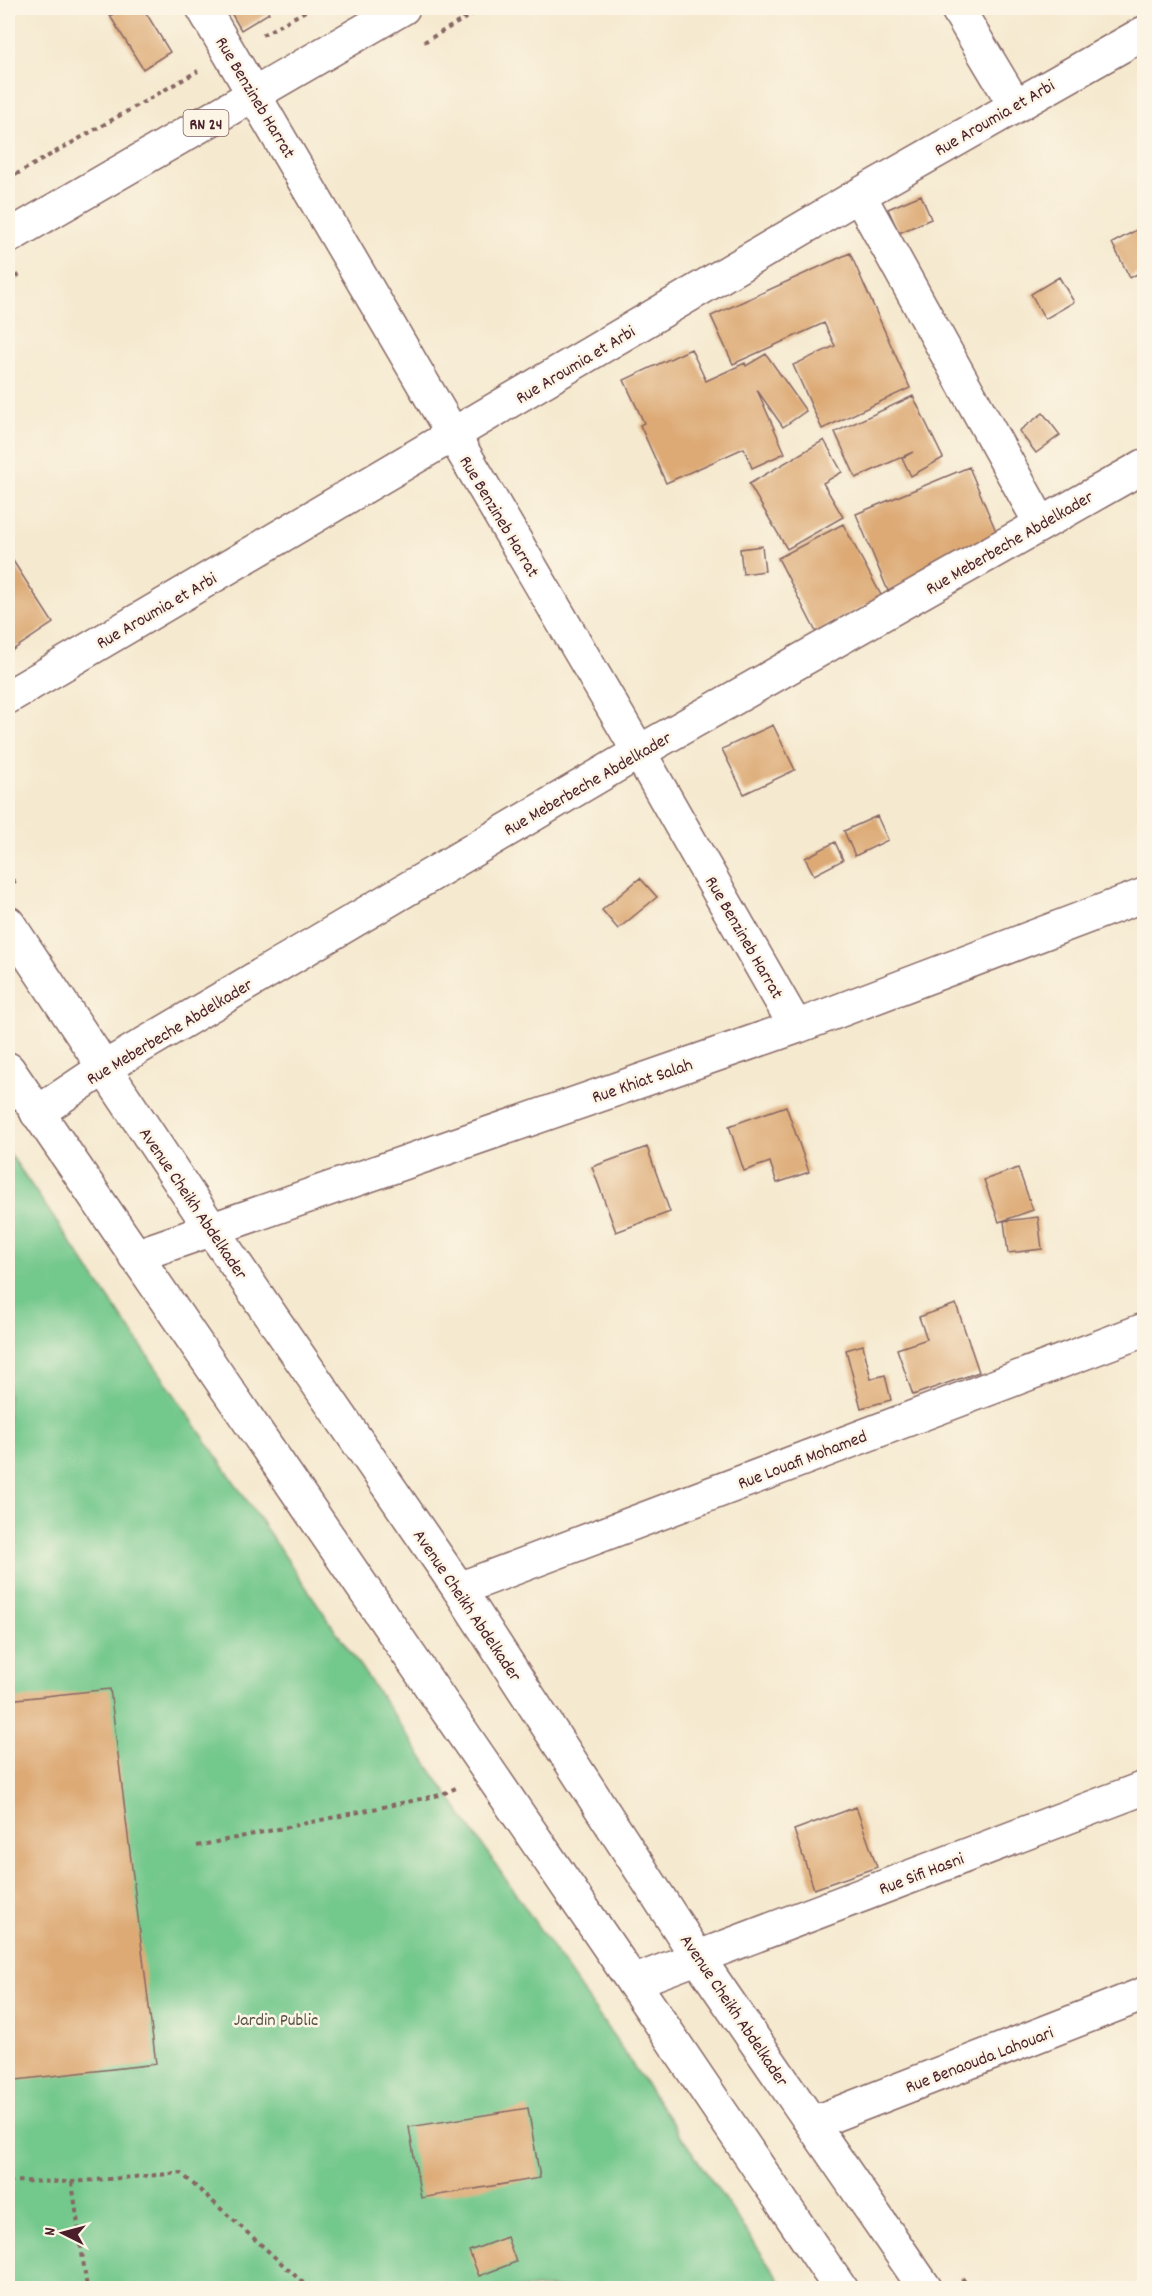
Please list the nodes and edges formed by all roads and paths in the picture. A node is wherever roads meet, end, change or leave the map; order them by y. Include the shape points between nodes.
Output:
1 (203, 8) edge
2 (311, 8) edge
3 (403, 8) edge
4 (957, 8) edge
5 (1144, 33) edge
6 (230, 53) junction
7 (255, 95) junction
8 (1015, 105) junction
9 (8, 179) edge
10 (859, 195) junction
11 (8, 237) edge
12 (453, 436) junction
13 (1144, 466) edge
14 (1041, 524) junction
15 (8, 697) edge
16 (639, 752) junction
17 (1144, 895) edge
18 (8, 923) edge
19 (796, 1026) junction
20 (104, 1068) junction
21 (8, 1069) edge
22 (37, 1113) junction
23 (212, 1230) junction
24 (135, 1256) junction
25 (1144, 1330) edge
26 (459, 1589) junction
27 (460, 1786) dead end
28 (1144, 1788) edge
29 (197, 1846) dead end
30 (698, 1958) junction
31 (633, 1982) junction
32 (1144, 1994) edge
33 (813, 2123) junction
34 (8, 2181) edge
35 (72, 2182) junction
36 (87, 2289) edge
37 (309, 2289) edge
38 (840, 2289) edge
39 (925, 2289) edge

1 - 6 street, Rue Benzineb Harrat
2 - 6 path
3 - 7 street, RN 24
4 - 8 street
5 - 8 street, Rue Aroumia et Arbi
6 - 7 street, Rue Benzineb Harrat
6 - 9 path
7 - 11 street, RN 24
7 - 12 street, Rue Benzineb Harrat
8 - 10 street, Rue Aroumia et Arbi
10 - 12 street, Rue Aroumia et Arbi
10 - 14 street
12 - 15 street, Rue Aroumia et Arbi
12 - 16 street, Rue Benzineb Harrat
13 - 14 street, Rue Meberbeche Abdelkader
14 - 16 street, Rue Meberbeche Abdelkader
16 - 19 street, Rue Benzineb Harrat
16 - 20 street, Rue Meberbeche Abdelkader
17 - 19 street, Rue Khiat Salah
18 - 20 street, Avenue Cheikh Abdelkader
19 - 23 street, Rue Khiat Salah
20 - 22 street, Rue Meberbeche Abdelkader
20 - 23 street, Avenue Cheikh Abdelkader
21 - 22 street
22 - 24 street
23 - 24 street, Rue Khiat Salah
23 - 26 street, Avenue Cheikh Abdelkader
24 - 31 street
25 - 26 street, Rue Louafi Mohamed
26 - 30 street, Avenue Cheikh Abdelkader
27 - 29 path via 440,1795
28 - 30 street, Rue Sifi Hasni
30 - 31 street, Rue Sifi Hasni
30 - 33 street, Avenue Cheikh Abdelkader
31 - 38 street
32 - 33 street, Rue Benaouda Lahouari
33 - 39 street, Avenue Cheikh Abdelkader
34 - 35 path
35 - 36 path
35 - 37 path via 181,2173

